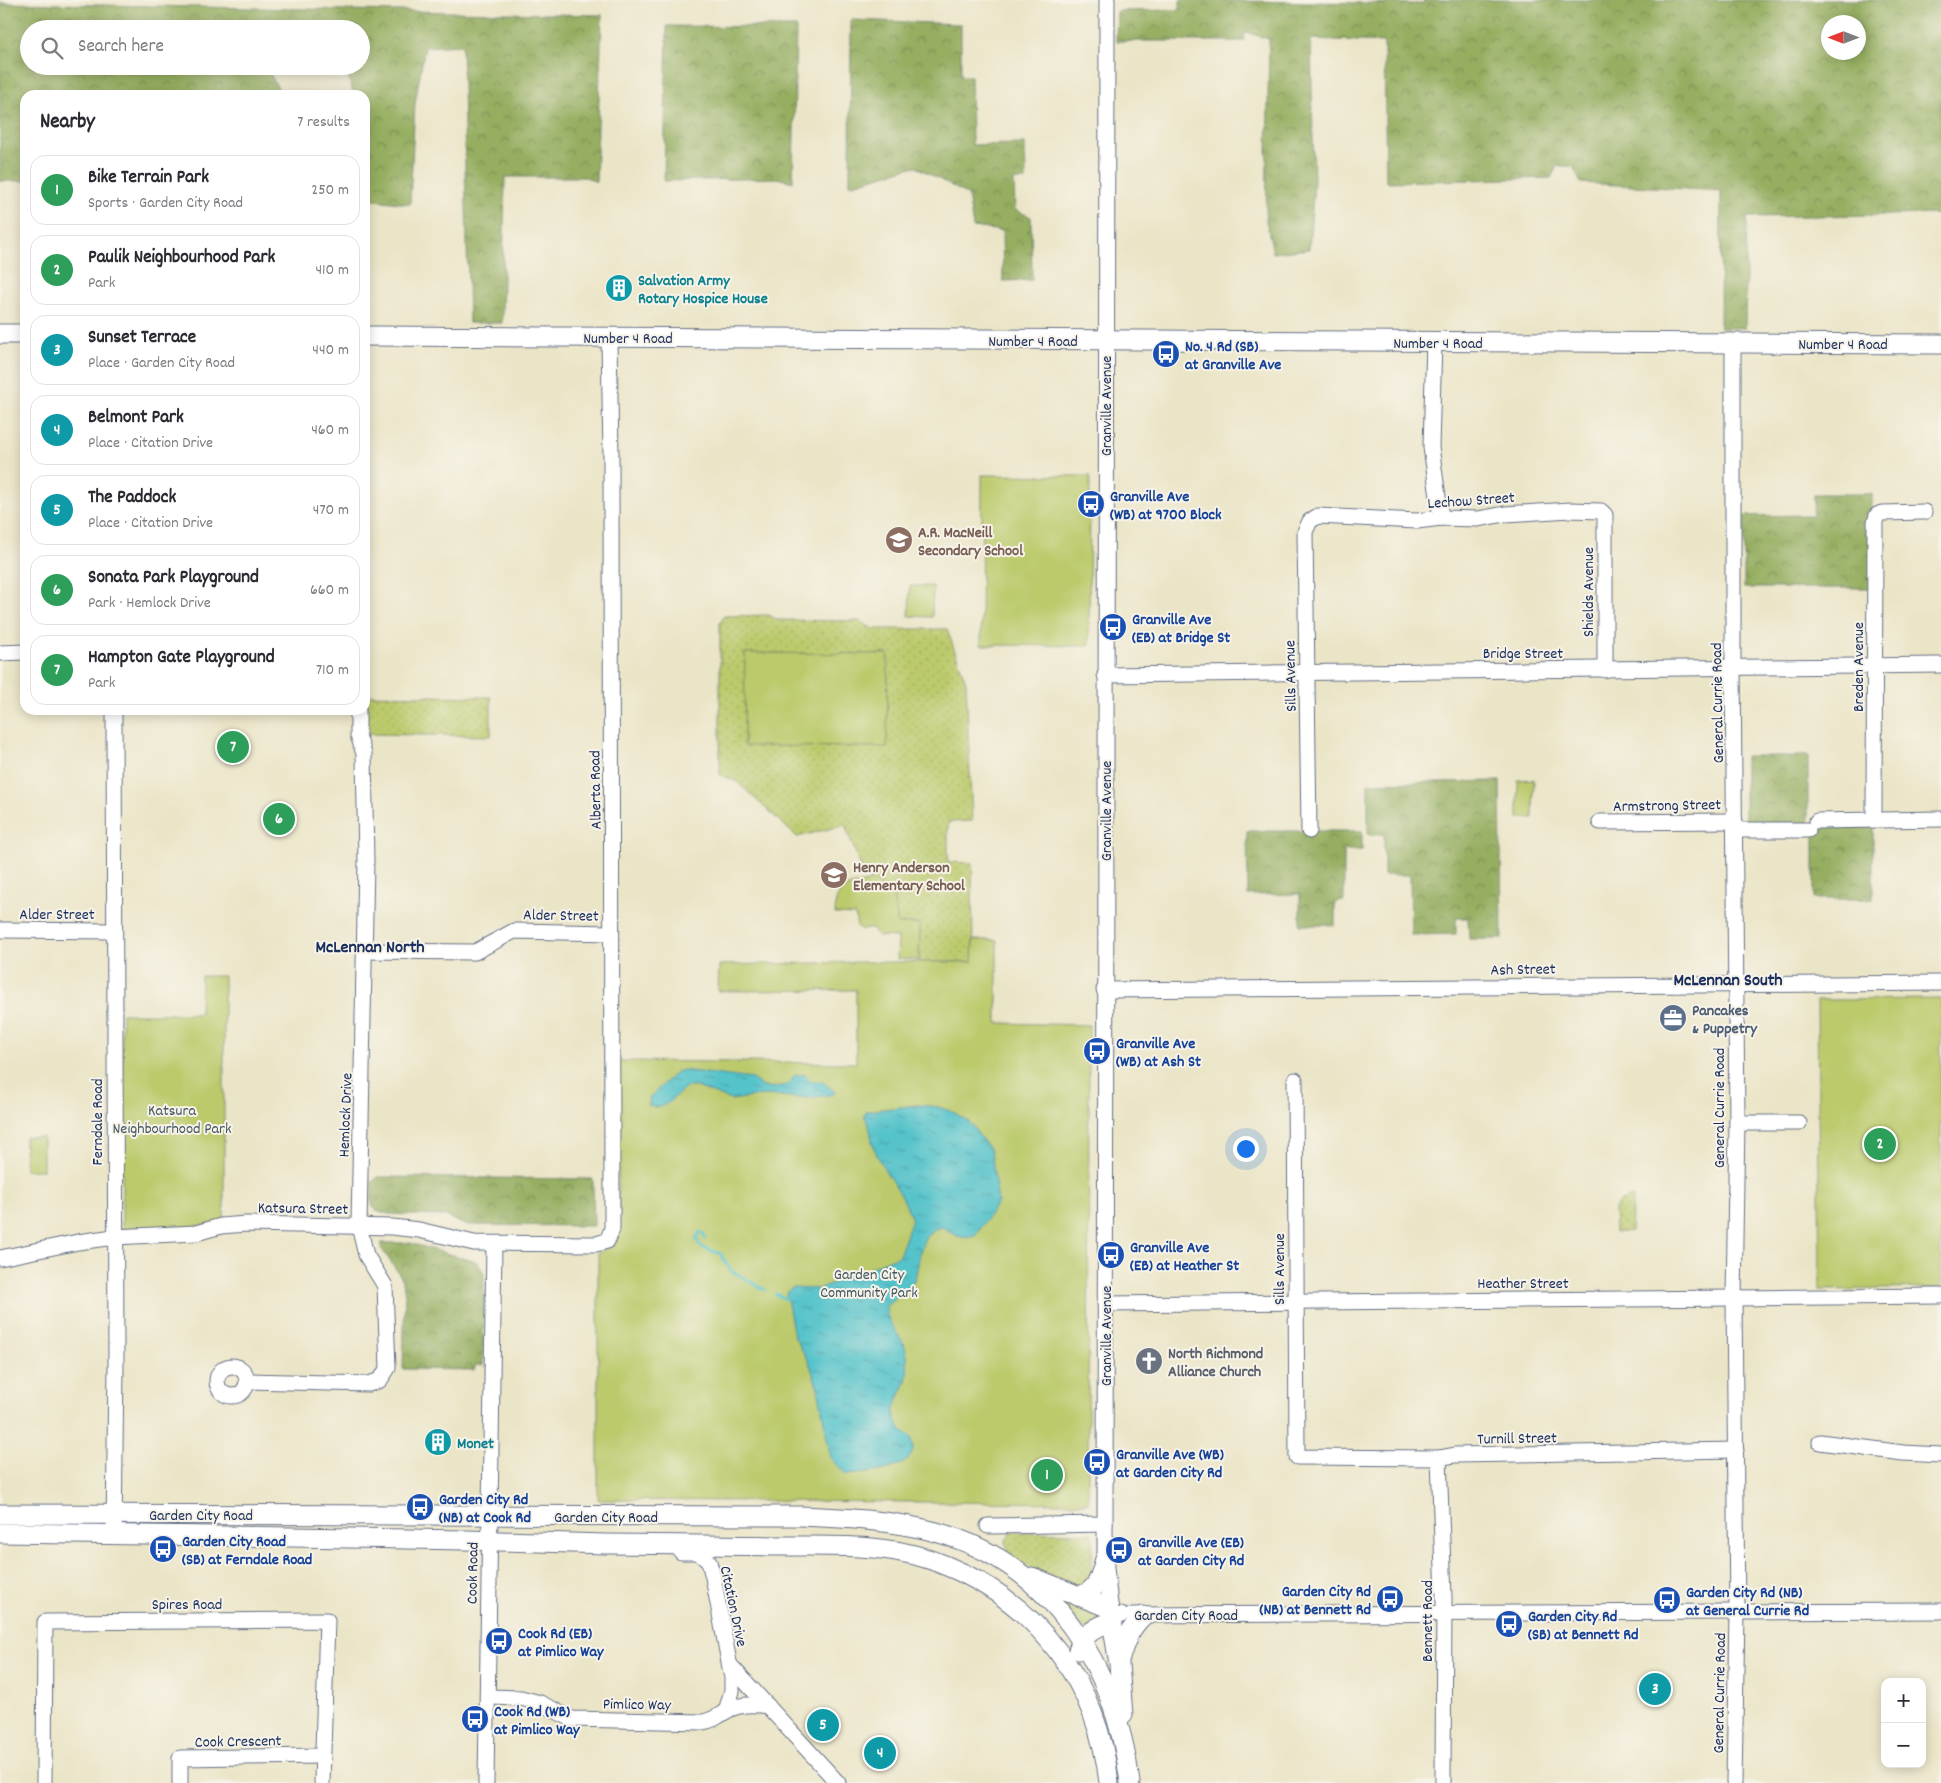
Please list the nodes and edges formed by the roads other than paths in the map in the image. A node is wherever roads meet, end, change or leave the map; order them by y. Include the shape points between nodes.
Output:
1 (1107, 0) edge
2 (0, 334) edge
3 (20, 334) edge
4 (370, 336) edge
5 (609, 338) junction
6 (1106, 340) junction
7 (1434, 342) junction
8 (1733, 343) junction
9 (1941, 344) edge
10 (1924, 512) dead end
11 (1605, 515) joint
12 (1441, 518) junction
13 (1310, 521) joint
14 (20, 652) edge
15 (0, 653) edge
16 (1875, 665) junction
17 (1941, 665) edge
18 (1733, 666) junction
19 (1605, 670) junction
20 (1307, 671) junction
21 (1105, 675) junction
22 (114, 715) edge
23 (358, 715) edge
24 (1874, 819) junction
25 (1941, 819) edge
26 (1600, 822) dead end
27 (1735, 825) junction
28 (1309, 831) dead end
29 (0, 930) edge
30 (113, 931) junction
31 (611, 933) junction
32 (364, 951) junction
33 (1941, 983) edge
34 (1735, 984) junction
35 (1104, 990) junction
36 (1295, 1080) dead end
37 (1737, 1123) junction
38 (1799, 1123) dead end
39 (359, 1226) junction
40 (114, 1237) junction
41 (607, 1241) joint
42 (494, 1244) junction
43 (0, 1258) edge
44 (1941, 1296) edge
45 (1734, 1297) junction
46 (1296, 1302) junction
47 (1105, 1304) junction
48 (247, 1380) dead end
49 (1820, 1442) dead end
50 (1736, 1450) junction
51 (1941, 1455) edge
52 (1298, 1457) joint
53 (1439, 1458) junction
54 (0, 1514) edge
55 (115, 1514) junction
56 (489, 1516) junction
57 (1105, 1524) junction
58 (988, 1526) dead end
59 (0, 1533) edge
60 (114, 1534) junction
61 (489, 1540) junction
62 (606, 1544) junction
63 (1105, 1559) junction
64 (1012, 1569) junction
65 (1078, 1596) junction
66 (1941, 1611) edge
67 (1737, 1613) junction
68 (1444, 1614) junction
69 (1114, 1615) junction
70 (1143, 1616) junction
71 (1054, 1644) junction
72 (1082, 1645) junction
73 (1119, 1664) junction
74 (730, 1665) junction
75 (488, 1697) junction
76 (768, 1706) junction
77 (726, 1711) junction
78 (1122, 1731) junction
79 (1104, 1744) junction
80 (322, 1756) junction
81 (44, 1783) edge
82 (180, 1783) edge
83 (322, 1783) edge
84 (486, 1783) edge
85 (838, 1783) edge
86 (1110, 1783) edge
87 (1130, 1783) edge
88 (1442, 1783) edge
89 (1734, 1783) edge

1 - 6 street, Granville Avenue
2 - 3 main road
4 - 5 main road, Number 4 Road
5 - 6 main road, Number 4 Road
5 - 31 street, Alberta Road
6 - 7 main road, Number 4 Road
6 - 21 street, Granville Avenue
7 - 8 main road, Number 4 Road
7 - 12 street via 1431,447
8 - 9 main road, Number 4 Road
8 - 18 street, General Currie Road
10 - 16 street, Breden Avenue via 1877,515
11 - 12 street, Lechow Street via 1601,511 1570,510 1478,519
11 - 19 street, Shields Avenue
12 - 13 street, Lechow Street via 1417,521 1318,516
13 - 20 street, Sills Avenue via 1305,532
14 - 15 street
16 - 17 street, Bridge Street
16 - 18 street, Bridge Street
16 - 24 street, Breden Avenue
18 - 19 street, Bridge Street
18 - 27 street, General Currie Road
19 - 20 street, Bridge Street
20 - 21 street, Bridge Street
20 - 28 street, Sills Avenue
21 - 35 street, Granville Avenue
22 - 30 street, Ferndale Road
23 - 32 street, Hemlock Drive via 358,735 364,754
24 - 25 street, Armstrong Street
24 - 27 street, Armstrong Street via 1812,825
26 - 27 street, Armstrong Street
27 - 34 street, General Currie Road
29 - 30 street, Alder Street
30 - 40 street, Ferndale Road
31 - 32 street, Alder Street via 514,931 475,952
31 - 41 street, Alberta Road via 612,1229
32 - 39 street, Hemlock Drive
33 - 34 street, Ash Street
34 - 35 street, Ash Street
34 - 37 street, General Currie Road
35 - 47 street, Granville Avenue
36 - 46 street, Sills Avenue
37 - 38 street
37 - 45 street, General Currie Road
39 - 40 street, Katsura Street via 246,1224 196,1233
39 - 42 street, Katsura Street via 419,1230 459,1241
39 - 48 street, Hemlock Drive via 366,1255 385,1286 388,1368 380,1380 369,1384
40 - 43 street, Katsura Street
40 - 55 street, Ferndale Road
41 - 42 street, Katsura Street via 596,1244
42 - 56 street, Cook Road
44 - 45 street, Heather Street
45 - 46 street, Heather Street
45 - 50 street, General Currie Road
46 - 47 street, Heather Street
46 - 52 street, Sills Avenue
47 - 57 street, Granville Avenue
49 - 51 street
50 - 53 street, Turnill Street via 1455,1455
50 - 67 street, General Currie Road
52 - 53 street, Turnill Street
53 - 68 street, Bennett Road
54 - 55 main road, Garden City Road
55 - 56 main road, Garden City Road
55 - 60 street, Ferndale Road
56 - 61 street, Cook Road
56 - 64 main road, Garden City Road via 744,1516 876,1521 903,1524 948,1536
57 - 58 street
57 - 63 street, Granville Avenue
59 - 60 main road, Garden City Road
60 - 61 main road, Garden City Road
61 - 62 main road, Garden City Road
61 - 75 street, Cook Road
62 - 71 main road, Garden City Road via 847,1546 903,1551 950,1567 1004,1596
62 - 74 street, Citation Drive via 619,1551 698,1552 705,1558 713,1577
63 - 65 main road via 1097,1585 1087,1594
63 - 69 street, Granville Avenue
64 - 65 main road
64 - 72 main road, Garden City Road via 1055,1605
65 - 69 main road
66 - 67 street, Garden City Road
67 - 68 street, Garden City Road
67 - 89 street, General Currie Road
68 - 70 street, Garden City Road
68 - 88 street, Bennett Road
69 - 70 street, Garden City Road
69 - 72 main road via 1105,1634
69 - 73 main road
70 - 73 main road via 1126,1637
71 - 72 main road
71 - 79 main road via 1084,1691
72 - 78 main road via 1104,1681
72 - 79 main road via 1078,1664 1102,1712 1106,1727
73 - 78 main road
74 - 76 street, Citation Drive
74 - 77 street via 732,1691
75 - 77 street, Pimlico Way via 520,1698 540,1703 572,1719 703,1722
75 - 84 street, Cook Road
76 - 77 street, Pimlico Way via 749,1704
76 - 85 street, Citation Drive
78 - 87 main road
79 - 86 main road
80 - 81 street, Spires Road via 327,1620 44,1622
80 - 82 street, Cook Crescent via 180,1758
80 - 83 street, Spires Road

